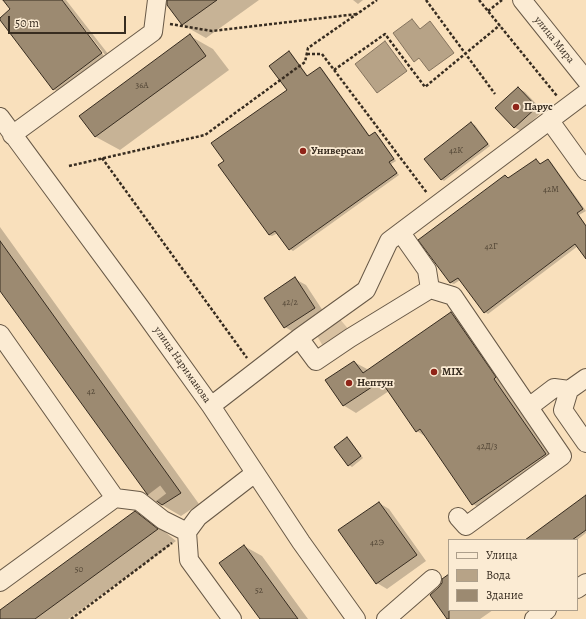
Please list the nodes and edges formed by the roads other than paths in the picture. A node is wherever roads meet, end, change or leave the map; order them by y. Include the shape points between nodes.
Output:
1 (157, 0) edge
2 (522, 0) edge
3 (586, 80) edge
4 (586, 93) edge
5 (0, 117) edge
6 (550, 121) junction
7 (12, 134) junction
8 (586, 171) edge
9 (401, 233) junction
10 (430, 289) junction
11 (0, 334) edge
12 (299, 338) junction
13 (586, 378) edge
14 (569, 390) junction
15 (211, 406) junction
16 (529, 407) junction
17 (586, 443) edge
18 (255, 473) junction
19 (115, 498) junction
20 (458, 516) dead end
21 (187, 532) junction
22 (432, 578) dead end
23 (0, 582) edge
24 (546, 611) edge
25 (232, 619) edge
26 (356, 619) edge
27 (386, 619) edge
28 (534, 619) edge

1 - 7 street via 153,32
2 - 3 street, улица Мира
4 - 6 street
5 - 7 street, улица Нариманова
6 - 8 street
6 - 9 street
7 - 15 street, улица Нариманова
9 - 10 street via 427,270
9 - 12 street via 389,241 366,290
10 - 12 street via 316,361
10 - 16 street via 453,296
11 - 19 street
12 - 15 street
13 - 14 street
14 - 16 street via 554,388
14 - 17 street via 563,410
15 - 18 street, улица Нариманова
16 - 20 street via 562,456 466,526
18 - 21 street via 198,517
18 - 26 street, улица Нариманова
19 - 21 street via 139,500 162,520
19 - 23 street
21 - 25 street via 189,560
22 - 27 street
24 - 28 street

